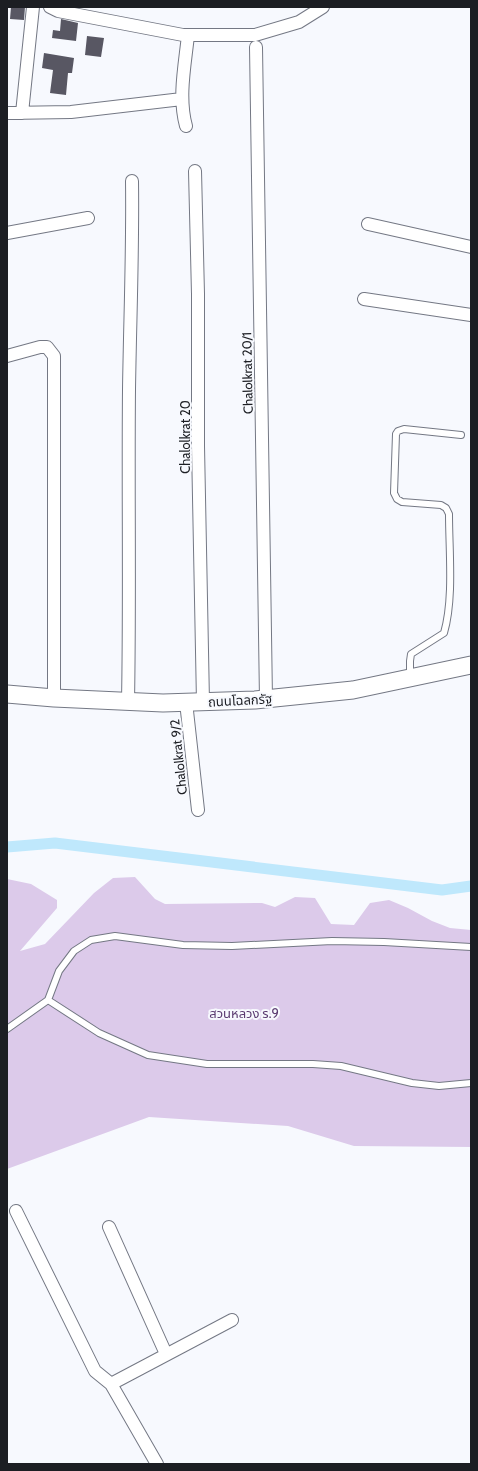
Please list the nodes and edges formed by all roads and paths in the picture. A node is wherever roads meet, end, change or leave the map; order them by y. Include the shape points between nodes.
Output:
1 (33, 7) edge
2 (50, 7) edge
3 (323, 7) edge
4 (188, 35) junction
5 (256, 47) dead end
6 (182, 99) junction
7 (7, 113) edge
8 (22, 113) junction
9 (186, 126) dead end
10 (195, 171) dead end
11 (132, 181) dead end
12 (88, 218) dead end
13 (368, 224) dead end
14 (7, 233) edge
15 (471, 247) edge
16 (364, 299) dead end
17 (471, 315) edge
18 (7, 356) edge
19 (461, 435) dead end
20 (471, 665) edge
21 (410, 678) junction
22 (7, 694) edge
23 (54, 698) junction
24 (266, 699) junction
25 (128, 701) junction
26 (186, 702) junction
27 (203, 702) junction
28 (198, 810) dead end
29 (471, 947) edge
30 (48, 1000) junction
31 (7, 1029) edge
32 (471, 1083) edge
33 (16, 1211) dead end
34 (109, 1227) dead end
35 (232, 1320) dead end
36 (166, 1354) junction
37 (111, 1384) junction
38 (157, 1464) edge

1 - 8 street
2 - 4 street via 58,11
3 - 4 street via 299,22 255,35
4 - 6 street
5 - 24 street, Chalolkrat 20/1
6 - 8 street via 71,112
6 - 9 street
7 - 8 street
10 - 27 street, Chalolkrat 20
11 - 25 street
12 - 14 street
13 - 15 street
16 - 17 street
18 - 23 street via 40,347 47,347 54,356
19 - 21 lane via 404,429 396,434 394,493 397,499 402,502 441,505 449,514 447,623 444,633 411,654
20 - 21 street, ถนนโฉลกรัฐ
21 - 24 street, ถนนโฉลกรัฐ via 353,690
22 - 23 street, ถนนโฉลกรัฐ
23 - 25 street, ถนนโฉลกรัฐ
24 - 27 street, ถนนโฉลกรัฐ
25 - 26 street, ถนนโฉลกรัฐ
26 - 27 street, ถนนโฉลกรัฐ
26 - 28 street, Chalolkrat 9/2
29 - 30 lane via 332,941 232,946 183,945 115,936 91,940 74,951 59,971
30 - 31 lane
30 - 32 lane via 99,1033 148,1055 207,1064 341,1066 412,1083 439,1086
33 - 37 street via 95,1371
34 - 36 street
35 - 36 street
36 - 37 street
37 - 38 street

